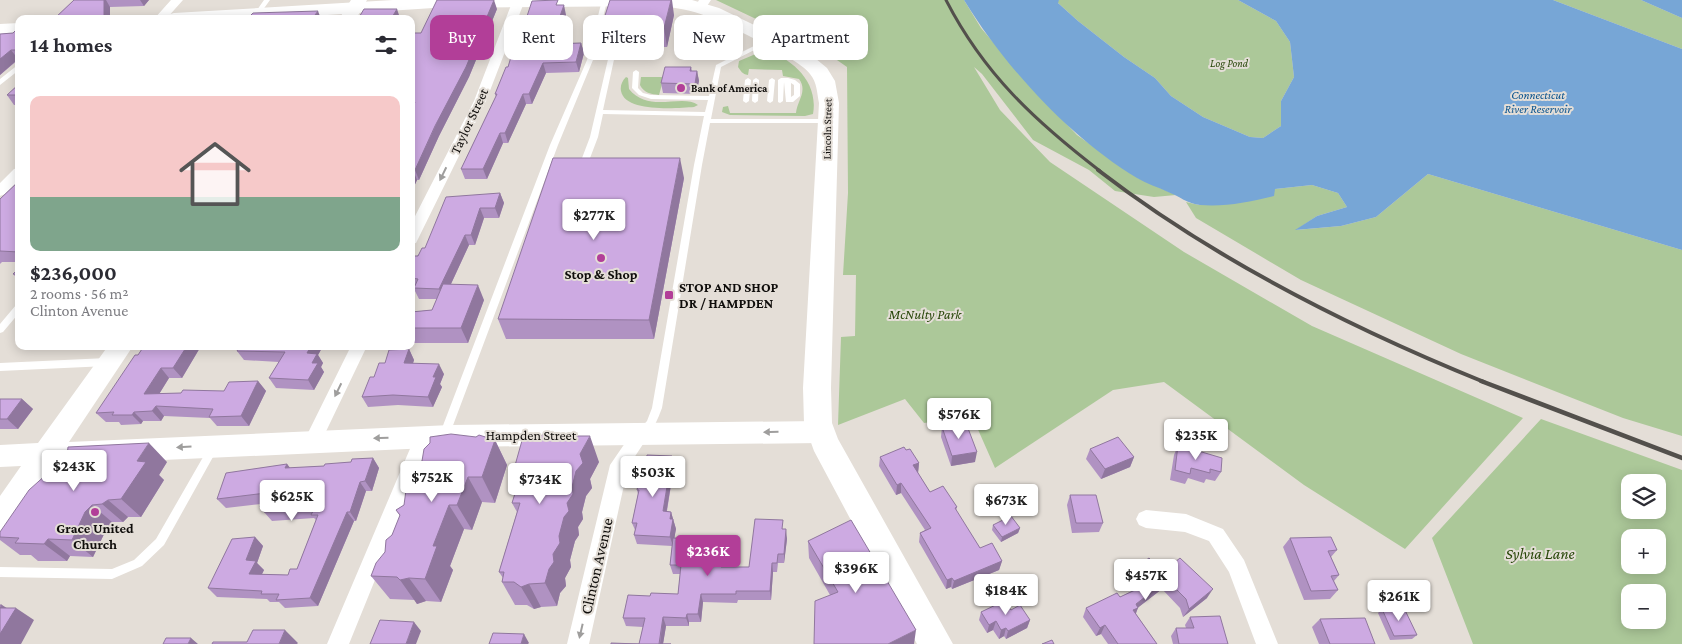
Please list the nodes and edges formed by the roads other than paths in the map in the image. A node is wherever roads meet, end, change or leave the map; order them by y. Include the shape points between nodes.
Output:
1 (177, 0) edge
2 (519, 1) edge
3 (604, 1) edge
4 (703, 4) edge
5 (354, 9) edge
6 (259, 11) edge
7 (164, 15) edge
8 (216, 15) edge
9 (15, 29) edge
10 (0, 30) edge
11 (753, 31) edge
12 (753, 48) edge
13 (611, 60) edge
14 (806, 60) edge
15 (15, 70) edge
16 (636, 72) dead end
17 (748, 80) dead end
18 (756, 80) dead end
19 (772, 80) dead end
20 (784, 80) dead end
21 (0, 83) edge
22 (712, 99) junction
23 (746, 101) dead end
24 (755, 101) dead end
25 (770, 101) dead end
26 (786, 101) dead end
27 (600, 112) junction
28 (708, 117) junction
29 (828, 121) junction
30 (583, 166) edge
31 (15, 173) edge
32 (0, 174) edge
33 (15, 177) edge
34 (0, 191) edge
35 (415, 231) edge
36 (15, 312) edge
37 (0, 330) edge
38 (357, 350) edge
39 (115, 354) edge
40 (0, 367) edge
41 (820, 432) junction
42 (640, 435) junction
43 (434, 436) junction
44 (312, 441) junction
45 (214, 446) junction
46 (47, 454) junction
47 (0, 456) edge
48 (0, 518) edge
49 (1146, 519) dead end
50 (0, 572) edge
51 (338, 644) edge
52 (578, 644) edge
53 (936, 644) edge
54 (1267, 644) edge

1 - 7 street
2 - 3 main road, Lincoln Street
2 - 5 main road, Lincoln Street
2 -> 35 street, Taylor Street via 480,101
3 - 4 main road, Lincoln Street
3 - 43 lane via 590,60
4 - 11 main road, Lincoln Street
5 - 6 main road, Lincoln Street
6 - 8 main road, Lincoln Street
9 - 10 main road
12 - 22 lane via 720,65
13 - 27 lane
14 - 29 main road, Lincoln Street via 817,68 825,81
15 - 21 lane
16 - 22 lane via 635,88 657,100
17 - 23 lane
18 - 24 lane
19 - 25 lane
20 - 26 lane
22 - 28 lane
27 - 28 lane
27 - 30 lane
28 - 29 lane
28 - 42 lane via 657,408 651,423
29 - 41 main road, Lincoln Street via 817,388
31 - 32 street
33 - 34 street
36 - 37 lane
38 -> 44 street
39 - 40 lane
39 - 46 main road
41 -> 42 main road, Hampden Street
41 - 53 main road
42 - 43 main road, Hampden Street
42 -> 52 street, Clinton Avenue via 619,465
43 -> 44 main road, Hampden Street
43 - 51 street
44 - 45 main road, Hampden Street
45 -> 46 main road, Hampden Street
45 - 50 lane via 160,542 138,562 112,574
46 - 47 main road, Hampden Street
46 - 48 main road
49 - 54 street via 1186,523 1216,535 1237,567

